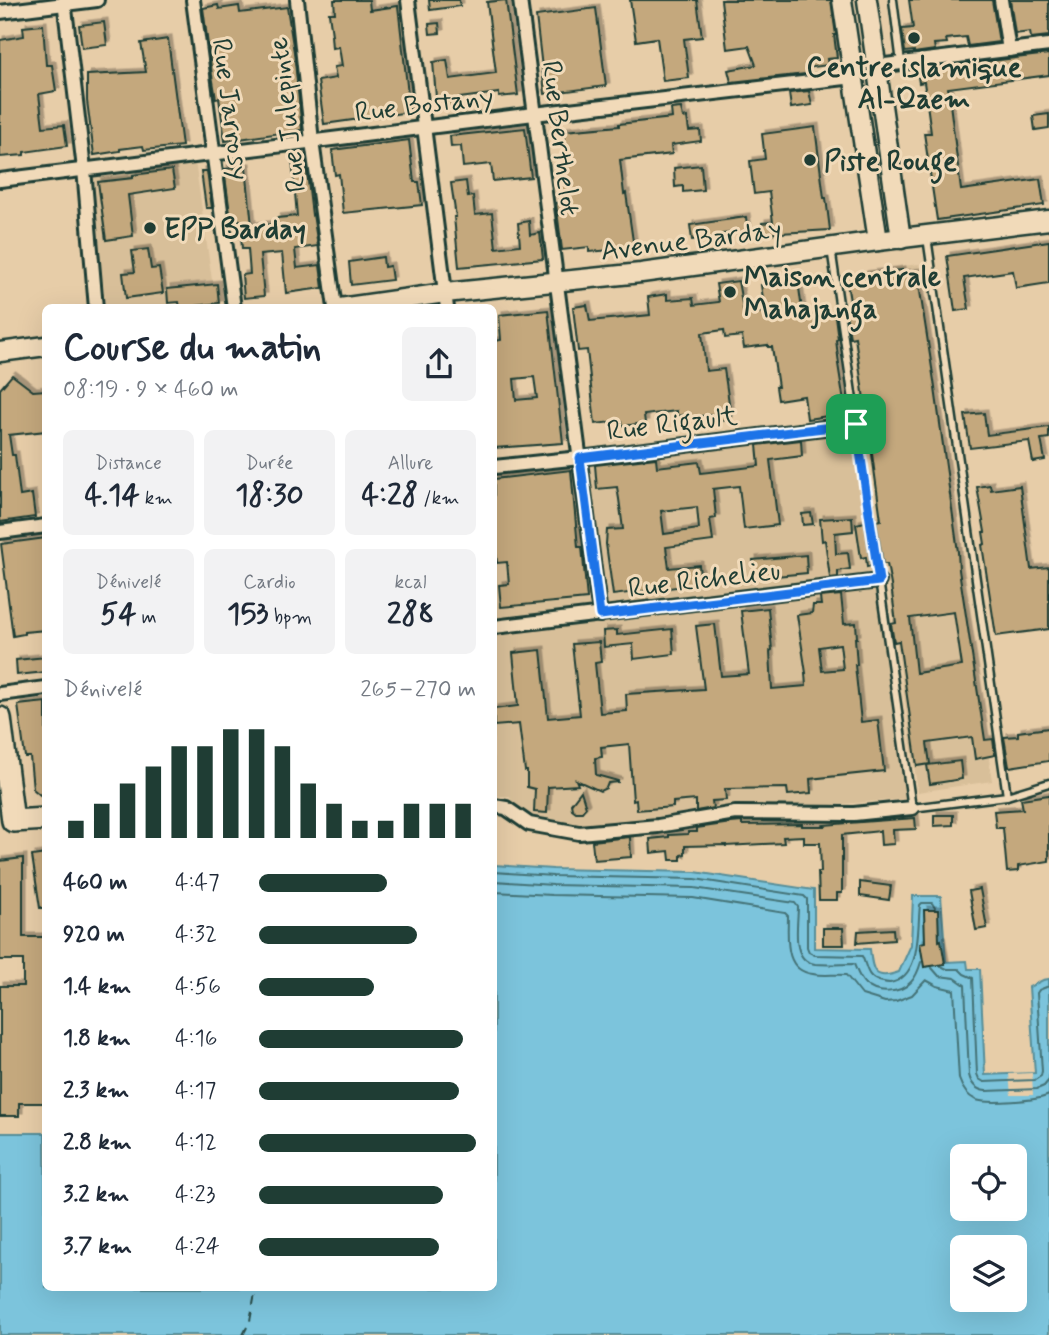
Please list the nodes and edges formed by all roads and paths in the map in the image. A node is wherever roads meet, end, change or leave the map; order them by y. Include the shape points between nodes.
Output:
1 (97, 0) edge
2 (193, 0) edge
3 (297, 0) edge
4 (408, 0) edge
5 (520, 0) edge
6 (842, 0) edge
7 (867, 0) edge
8 (893, 0) edge
9 (1001, 0) edge
10 (64, 2) edge
11 (0, 12) edge
12 (1049, 45) edge
13 (1009, 50) junction
14 (901, 63) junction
15 (877, 66) junction
16 (854, 77) junction
17 (534, 114) junction
18 (424, 127) junction
19 (312, 141) junction
20 (214, 153) junction
21 (84, 169) junction
22 (0, 180) edge
23 (1049, 220) edge
24 (927, 236) junction
25 (901, 239) junction
26 (878, 241) junction
27 (831, 248) junction
28 (556, 281) junction
29 (446, 301) edge
30 (96, 304) edge
31 (233, 304) edge
32 (336, 304) edge
33 (399, 304) edge
34 (42, 347) edge
35 (0, 352) edge
36 (856, 424) junction
37 (580, 458) junction
38 (497, 467) edge
39 (42, 527) edge
40 (0, 532) edge
41 (879, 581) junction
42 (600, 615) junction
43 (497, 627) edge
44 (42, 689) edge
45 (0, 694) edge
46 (0, 718) edge
47 (1049, 783) edge
48 (1007, 796) junction
49 (497, 806) edge
50 (912, 808) junction
51 (42, 818) edge
52 (6, 822) edge

1 - 10 street
2 - 20 street, Rue Jarrosy
3 - 19 street, Rue Julepinte
4 - 18 street
5 - 17 street, Rue Berthelot
6 - 16 main road
7 - 15 main road
8 - 14 lane
9 - 13 street
10 - 11 street
10 - 21 street
12 - 13 street
13 - 14 street
14 - 15 street
15 - 25 main road
16 - 17 street, Rue Bostany
16 - 26 main road
17 - 18 street, Rue Bostany
17 - 28 street, Rue Berthelot
18 - 19 street, Rue Bostany
18 - 29 street
19 - 20 street, Rue Bostany
19 - 32 street, Rue Julepinte
20 - 21 street, Rue Bostany
20 - 31 street, Rue Jarrosy
21 - 22 street, Rue Bostany
21 - 30 street
23 - 24 main road, Avenue Barday
24 - 25 main road, Avenue Barday
24 - 48 lane
25 - 26 main road, Avenue Barday
26 - 27 main road, Avenue Barday
27 - 28 main road, Avenue Barday
27 - 36 lane
28 - 29 main road, Avenue Barday
28 - 37 street, Rue Berthelot
29 - 33 main road, Avenue Barday
34 - 35 main road
36 - 37 street, Rue Rigault
36 - 41 lane
37 - 38 street, Rue Rigault
37 - 42 street, Rue Berthelot
39 - 40 street
41 - 42 street, Rue Richelieu
41 - 50 lane
42 - 43 street, Rue Richelieu
44 - 45 street
46 - 52 main road
47 - 48 lane
48 - 50 lane
49 - 50 street via 529,824 579,833 735,813 854,814
51 - 52 main road

